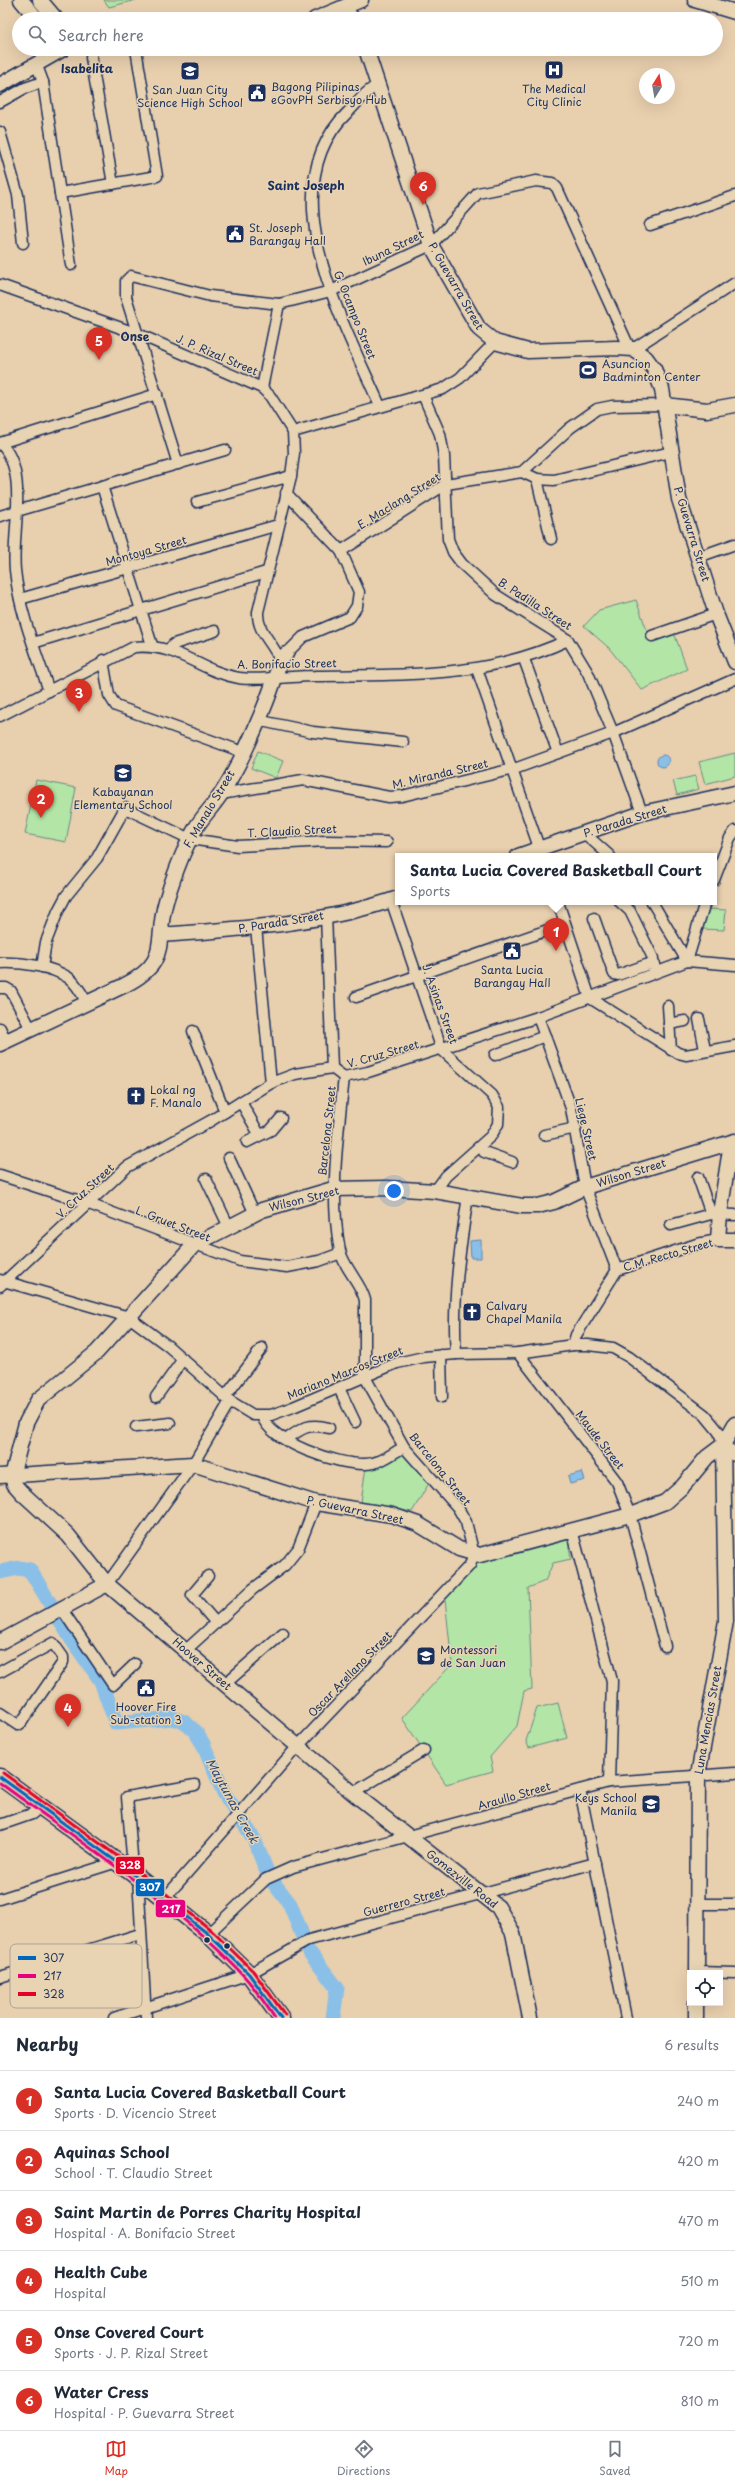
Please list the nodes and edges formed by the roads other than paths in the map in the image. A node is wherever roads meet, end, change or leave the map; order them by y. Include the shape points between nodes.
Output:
1 (21, 0) edge
2 (40, 0) edge
3 (361, 0) edge
4 (695, 0) edge
5 (346, 9) edge
6 (31, 12) edge
7 (50, 12) edge
8 (735, 12) edge
9 (38, 56) edge
10 (50, 56) edge
11 (91, 56) edge
12 (137, 56) edge
13 (368, 56) edge
14 (36, 63) junction
15 (43, 82) junction
16 (0, 85) edge
17 (377, 86) junction
18 (0, 102) edge
19 (0, 132) edge
20 (112, 184) junction
21 (60, 193) junction
22 (735, 196) edge
23 (650, 225) dead end
24 (23, 243) dead end
25 (431, 245) junction
26 (71, 264) dead end
27 (735, 283) edge
28 (0, 285) edge
29 (331, 291) junction
30 (279, 304) junction
31 (138, 334) junction
32 (495, 342) junction
33 (632, 349) junction
34 (262, 388) junction
35 (157, 394) junction
36 (423, 395) junction
37 (665, 405) junction
38 (735, 405) edge
39 (380, 406) junction
40 (293, 432) junction
41 (0, 443) edge
42 (225, 450) dead end
43 (671, 452) junction
44 (178, 464) junction
45 (522, 472) junction
46 (291, 476) junction
47 (537, 479) junction
48 (446, 484) junction
49 (102, 486) junction
50 (286, 493) junction
51 (197, 502) dead end
52 (16, 511) junction
53 (0, 516) edge
54 (278, 525) junction
55 (551, 539) dead end
56 (735, 544) edge
57 (341, 551) junction
58 (698, 557) junction
59 (128, 569) junction
60 (266, 572) junction
61 (20, 599) junction
62 (141, 609) junction
63 (716, 614) junction
64 (215, 631) dead end
65 (652, 636) dead end
66 (568, 640) junction
67 (33, 643) junction
68 (152, 645) junction
69 (169, 649) junction
70 (283, 658) junction
71 (524, 659) junction
72 (103, 660) junction
73 (735, 662) edge
74 (477, 669) junction
75 (276, 677) junction
76 (735, 679) edge
77 (49, 691) junction
78 (0, 716) edge
79 (257, 720) junction
80 (613, 733) junction
81 (403, 742) dead end
82 (243, 752) junction
83 (558, 753) junction
84 (513, 769) junction
85 (735, 793) edge
86 (221, 794) junction
87 (642, 813) junction
88 (735, 832) edge
89 (584, 833) junction
90 (190, 839) junction
91 (387, 842) dead end
92 (541, 852) edge
93 (607, 853) edge
94 (717, 872) edge
95 (395, 899) edge
96 (397, 905) edge
97 (559, 905) edge
98 (623, 905) edge
99 (654, 905) edge
100 (704, 905) edge
101 (326, 915) junction
102 (594, 918) dead end
103 (565, 924) junction
104 (256, 927) junction
105 (161, 935) junction
106 (687, 961) junction
107 (0, 963) edge
108 (735, 966) edge
109 (42, 967) junction
110 (417, 975) junction
111 (0, 988) edge
112 (356, 997) dead end
113 (590, 998) junction
114 (88, 1003) junction
115 (668, 1006) dead end
116 (538, 1017) junction
117 (699, 1019) dead end
118 (685, 1021) dead end
119 (669, 1024) junction
120 (0, 1028) edge
121 (31, 1029) junction
122 (193, 1031) dead end
123 (545, 1036) junction
124 (3, 1042) edge
125 (735, 1046) edge
126 (442, 1050) junction
127 (671, 1050) junction
128 (705, 1050) junction
129 (495, 1055) dead end
130 (332, 1068) junction
131 (344, 1077) junction
132 (271, 1083) junction
133 (241, 1102) junction
134 (227, 1111) junction
135 (281, 1118) dead end
136 (576, 1128) junction
137 (259, 1134) junction
138 (544, 1135) dead end
139 (247, 1142) dead end
140 (733, 1142) edge
141 (484, 1152) dead end
142 (229, 1158) dead end
143 (512, 1162) dead end
144 (0, 1176) edge
145 (698, 1177) dead end
146 (206, 1179) dead end
147 (585, 1187) junction
148 (333, 1189) junction
149 (435, 1191) junction
150 (468, 1196) junction
151 (89, 1204) junction
152 (715, 1213) junction
153 (255, 1214) junction
154 (735, 1215) edge
155 (671, 1225) dead end
156 (229, 1227) junction
157 (718, 1240) junction
158 (735, 1240) edge
159 (194, 1245) junction
160 (341, 1253) junction
161 (617, 1270) junction
162 (1, 1282) edge
163 (129, 1317) junction
164 (573, 1345) junction
165 (262, 1348) dead end
166 (518, 1353) junction
167 (456, 1354) junction
168 (441, 1355) junction
169 (183, 1360) junction
170 (365, 1377) junction
171 (339, 1388) junction
172 (156, 1397) dead end
173 (442, 1398) dead end
174 (227, 1399) junction
175 (262, 1416) junction
176 (355, 1422) dead end
177 (170, 1423) dead end
178 (735, 1424) edge
179 (136, 1427) dead end
180 (330, 1428) dead end
181 (287, 1439) junction
182 (723, 1444) junction
183 (404, 1447) junction
184 (735, 1454) edge
185 (193, 1464) junction
186 (5, 1476) edge
187 (316, 1503) junction
188 (630, 1515) junction
189 (572, 1530) junction
190 (474, 1555) junction
191 (208, 1576) dead end
192 (107, 1584) junction
193 (57, 1610) junction
194 (216, 1622) junction
195 (731, 1622) edge
196 (282, 1633) dead end
197 (0, 1642) edge
198 (665, 1646) dead end
199 (186, 1650) junction
200 (135, 1664) dead end
201 (0, 1672) edge
202 (225, 1684) junction
203 (0, 1713) edge
204 (298, 1746) junction
205 (424, 1750) dead end
206 (735, 1773) edge
207 (698, 1775) junction
208 (0, 1777) edge
209 (609, 1782) junction
210 (195, 1785) dead end
211 (580, 1790) junction
212 (353, 1793) junction
213 (41, 1806) junction
214 (0, 1825) edge
215 (409, 1838) junction
216 (595, 1863) junction
217 (127, 1869) junction
218 (483, 1894) junction
219 (165, 1898) junction
220 (0, 1899) edge
221 (696, 1904) junction
222 (735, 1904) edge
223 (140, 1934) junction
224 (208, 1934) junction
225 (107, 1944) edge
226 (141, 1944) edge
227 (142, 1960) edge
228 (698, 1970) edge
229 (723, 1973) edge
230 (735, 1973) edge
231 (10, 1974) edge
232 (249, 1974) junction
233 (0, 1977) edge
234 (696, 2006) edge
235 (146, 2013) edge
236 (114, 2018) edge
237 (281, 2018) edge
238 (530, 2018) edge
239 (626, 2018) edge
240 (696, 2018) edge

1 - 6 main road
2 - 7 main road
3 - 5 main road
4 - 8 main road
9 - 14 main road
10 - 14 main road
11 - 20 street
12 - 20 street via 157,176
13 - 17 main road, P. Guevarra Street
14 - 15 street
14 - 16 main road
15 - 18 street via 25,88
15 - 21 street
17 - 25 main road, P. Guevarra Street
17 - 29 street, G. Ocampo Street via 335,125 323,146 315,172 313,209
19 - 24 street via 18,196
20 - 21 street
21 - 26 street
22 - 23 street
25 - 29 street, Ibuna Street
25 - 32 main road, P. Guevarra Street via 479,328
25 - 33 street, Ibuna Street via 478,193 536,180 552,183 557,188
27 - 33 street
28 - 31 street, J. P. Rizal Street
29 - 30 street, Ibuna Street
29 - 39 street, G. Ocampo Street
30 - 31 street, Ibuna Street via 210,296 131,276 126,281 126,293
30 - 34 street
31 - 34 street, J. P. Rizal Street
31 - 35 street
32 - 33 main road, P. Guevarra Street via 528,351
32 - 36 street via 460,378 443,389
33 - 37 main road, P. Guevarra Street via 646,358 654,369
34 - 40 street, J. P. Rizal Street
35 - 41 street
35 - 44 street
36 - 39 street
36 - 48 street, B. Padilla Street via 440,434
37 - 38 main road via 707,410
37 - 43 main road, P. Guevarra Street
37 - 45 street via 612,406 597,409 570,428
39 - 40 street
40 - 46 street, J. P. Rizal Street
41 - 52 street via 14,464
42 - 44 street
43 - 47 street via 570,477
43 - 58 main road, P. Guevarra Street via 680,499
44 - 49 street
45 - 47 street
45 - 48 street, E. Maclang Street
46 - 50 street, J. P. Rizal Street
46 - 51 street
47 - 55 street
48 - 57 street, E. Maclang Street
48 - 66 street, B. Padilla Street via 448,539 462,564 496,595
49 - 52 street
49 - 59 street
50 - 54 street, J. P. Rizal Street
50 - 57 street
52 - 53 street
52 - 61 street via 15,571
54 - 59 street, Montoya Street
54 - 60 street, J. P. Rizal Street
56 - 58 street
57 - 70 street via 359,592 357,606 350,617 302,637
58 - 63 main road, P. Guevarra Street
59 - 61 street, Montoya Street
59 - 62 street
60 - 62 street
60 - 70 street, J. P. Rizal Street via 258,622
61 - 67 street
62 - 67 street
62 - 68 street
63 - 65 street
63 - 73 main road, P. Guevarra Street
64 - 69 street via 174,644
66 - 71 street, A. Bonifacio Street
66 - 80 street, B. Padilla Street via 588,673
67 - 77 street
68 - 69 street, A. Bonifacio Street
68 - 72 street, A. Bonifacio Street via 134,647
69 - 75 street, A. Bonifacio Street via 228,676 242,679
70 - 75 main road, F. Manalo Street
71 - 74 street, A. Bonifacio Street
71 - 83 street
72 - 77 street, A. Bonifacio Street
72 - 82 street via 109,695 116,706
74 - 75 street, A. Bonifacio Street via 404,675
74 - 84 street
75 - 79 main road, F. Manalo Street
76 - 80 street, M. Miranda Street
77 - 78 street, A. Bonifacio Street
79 - 81 street via 313,732
79 - 82 main road, F. Manalo Street
80 - 83 street, M. Miranda Street
80 - 87 street, B. Padilla Street
82 - 86 main road, F. Manalo Street
83 - 84 street, M. Miranda Street
84 - 86 street, M. Miranda Street via 395,798 303,780
84 - 92 street
85 - 87 main road, P. Parada Street
86 - 90 main road, F. Manalo Street
87 - 89 main road, P. Parada Street
88 - 94 street via 730,838
89 - 92 main road, P. Parada Street
89 - 93 street
90 - 91 street, T. Claudio Street via 238,846 326,841
90 - 105 main road, F. Manalo Street via 179,861 165,903
90 - 109 street, T. Claudio Street via 127,808 124,809 97,858 66,896 58,911 46,942
95 - 101 main road, P. Parada Street
96 - 110 street, J. Asinas Street
97 - 103 street
98 - 102 street via 630,911 654,961 646,965 618,975 614,974
99 - 106 street
100 - 106 street
101 - 104 main road, P. Parada Street
101 - 130 street
103 - 110 street
103 - 113 street
104 - 105 main road, P. Parada Street
104 - 132 street
105 - 114 main road, F. Manalo Street via 159,952 149,969 140,977
106 - 108 street, V. Cruz Street
106 - 113 street, V. Cruz Street
107 - 109 street
109 - 114 street via 70,979
110 - 112 street
110 - 126 street, J. Asinas Street
111 - 121 street via 11,991
113 - 116 street, V. Cruz Street
113 - 127 street
114 - 121 main road, F. Manalo Street
115 - 119 street
116 - 123 street, Liege Street
116 - 126 street, V. Cruz Street
117 - 128 street
118 - 119 street
119 - 127 street
120 - 124 street
121 - 124 main road, F. Manalo Street
122 - 134 street via 216,1091
123 - 129 street
123 - 136 street, Liege Street
125 - 128 street
126 - 131 street, V. Cruz Street
126 - 149 street, J. Asinas Street via 492,1095 498,1107 498,1124 491,1136 446,1176
127 - 128 street via 686,1055
130 - 131 street, V. Cruz Street
130 - 132 street, V. Cruz Street via 295,1074
131 - 148 street, Barcelona Street
132 - 133 street, V. Cruz Street
133 - 134 street, V. Cruz Street
133 - 137 street
134 - 151 street, V. Cruz Street via 127,1167
135 - 137 street via 271,1130
136 - 138 street
136 - 147 street, Liege Street
137 - 139 street
140 - 147 main road, Wilson Street
140 - 152 main road
141 - 143 street
142 - 153 street
144 - 151 street, L. Gruet Street
145 - 152 street
146 - 156 street
147 - 150 main road, Wilson Street via 554,1202 538,1206 522,1206
147 - 161 street, Liege Street
148 - 149 main road, Wilson Street via 387,1188
148 - 153 main road, Wilson Street via 279,1204
148 - 160 street, Barcelona Street
149 - 150 main road, Wilson Street
150 - 167 street via 456,1280
151 - 159 street, L. Gruet Street
151 - 162 street, V. Cruz Street
152 - 154 street
152 - 155 street
152 - 157 main road
153 - 156 main road, Wilson Street
156 - 159 main road, Wilson Street
157 - 158 main road, C.M. Recto Street
157 - 161 street, C.M. Recto Street via 697,1244
159 - 160 street, L. Gruet Street via 240,1261 264,1266 287,1267 319,1261
159 - 163 main road, Wilson Street
160 - 170 street, Barcelona Street via 363,1291 365,1300
161 - 164 street, C.M. Recto Street via 576,1335
162 - 163 street
163 - 169 street
163 - 186 main road, Wilson Street via 97,1352 38,1400
164 - 166 street, Mariano Marcos Street
164 - 182 street, Mariano Marcos Street via 613,1348 629,1357 705,1415 719,1432
165 - 174 street
166 - 167 street, Mariano Marcos Street
166 - 188 street, Maude Street via 612,1475
167 - 168 street, Mariano Marcos Street
168 - 170 street, Mariano Marcos Street via 397,1363
168 - 173 street
169 - 172 street
169 - 174 street
170 - 171 street, Mariano Marcos Street
170 - 183 street, Barcelona Street
171 - 175 street, Mariano Marcos Street via 293,1407
171 - 176 street
174 - 175 street via 242,1410
174 - 185 street
175 - 181 street via 267,1425
177 - 179 street
178 - 182 main road
180 - 181 street via 313,1424
181 - 183 street via 311,1454 345,1463 365,1464 381,1461
182 - 184 main road via 728,1451
182 - 188 main road via 707,1457 683,1486 665,1502
182 - 195 main road, Luna Mencias Street
183 - 190 street, Barcelona Street via 458,1508 466,1522
185 - 186 main road, P. Guevarra Street
185 - 187 main road, P. Guevarra Street
185 - 192 street
186 - 192 main road, Hoover Street via 68,1535
187 - 190 main road, P. Guevarra Street via 392,1515 418,1524
187 - 194 street via 298,1549 285,1565
188 - 189 main road
188 - 198 street, Maude Street
189 - 190 main road via 495,1552
189 - 209 street via 612,1682
190 - 204 street, Oscar Arellano Street via 470,1565
191 - 194 street via 192,1595
192 - 193 main road
192 - 199 main road, Hoover Street
193 - 197 main road
193 - 200 street via 113,1685
194 - 199 street
195 - 207 main road, Luna Mencias Street
196 - 202 street
199 - 202 main road, Hoover Street
201 - 203 street via 53,1643 64,1659 21,1723 15,1723
202 - 204 main road, Hoover Street
204 - 212 main road, Hoover Street
204 - 219 street, Oscar Arellano Street
205 - 212 street
206 - 207 street, Araullo Street
207 - 209 street, Araullo Street
207 - 221 main road, Luna Mencias Street
208 - 213 main road
209 - 211 street, Araullo Street
210 - 217 street via 128,1796 132,1855
211 - 215 street, Araullo Street
211 - 216 street
212 - 215 main road, Hoover Street
213 - 214 street via 32,1814
213 - 217 main road
215 - 218 main road, Gomezville Road
215 - 224 street, Araullo Street via 293,1867 269,1877
216 - 218 street, Guerrero Street
216 - 239 street
217 - 219 main road
217 - 220 street
217 - 223 street
218 - 232 street, Guerrero Street via 304,1941
218 - 238 main road, Gomezville Road via 498,1907 510,1925
219 - 224 main road
221 - 222 street
221 - 228 main road, Luna Mencias Street
223 - 225 street
223 - 226 street
224 - 232 main road
227 - 235 street
229 - 230 street
231 - 233 street
232 - 235 street, Guerrero Street
232 - 237 main road
234 - 240 main road
235 - 236 street, Guerrero Street

